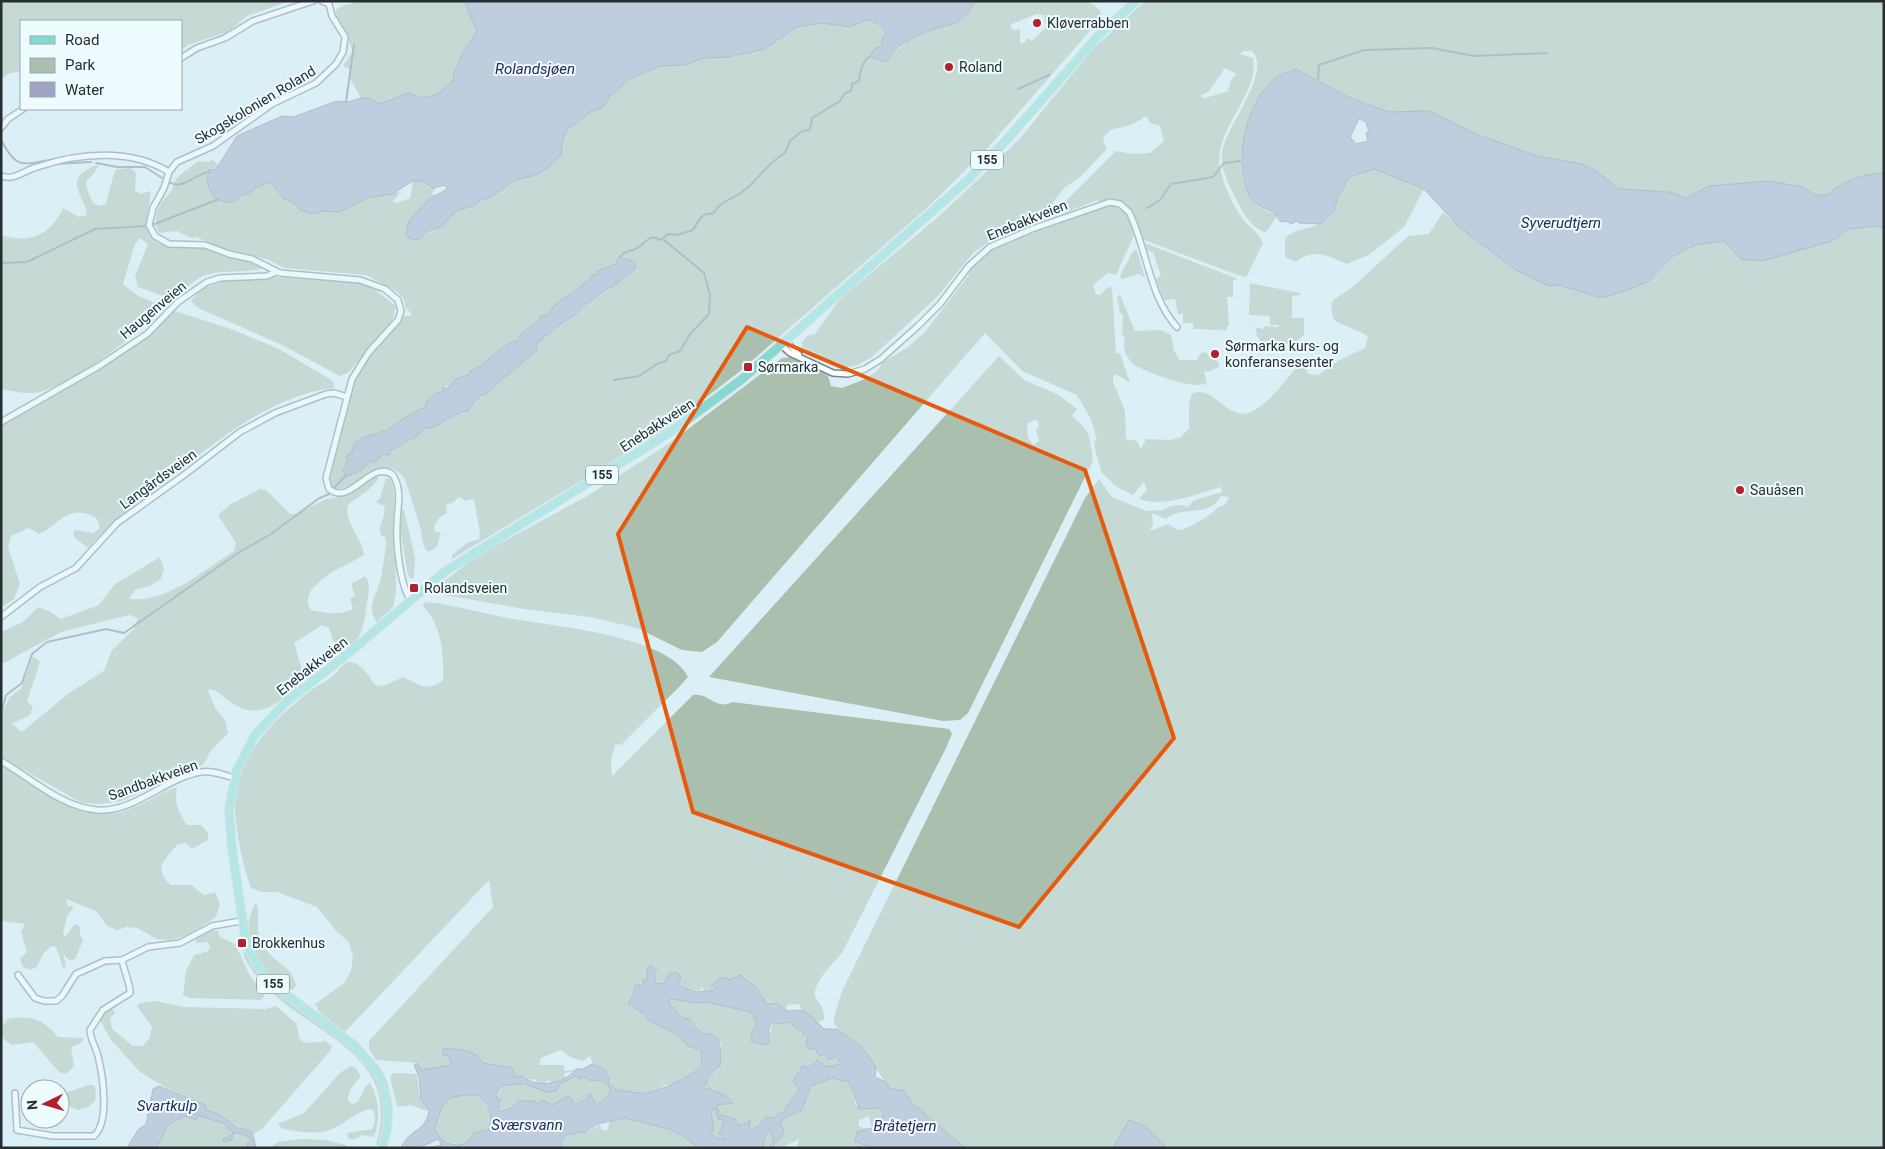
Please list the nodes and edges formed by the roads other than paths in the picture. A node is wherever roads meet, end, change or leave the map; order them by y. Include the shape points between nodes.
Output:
1 (313, 1) edge
2 (322, 1) edge
3 (1136, 1) edge
4 (182, 57) edge
5 (22, 110) edge
6 (1, 128) edge
7 (169, 172) junction
8 (1, 176) edge
9 (276, 272) junction
10 (1177, 327) dead end
11 (784, 343) junction
12 (346, 397) junction
13 (1, 422) edge
14 (410, 599) junction
15 (1, 617) edge
16 (1, 762) edge
17 (234, 778) junction
18 (241, 921) junction
19 (122, 960) junction
20 (18, 975) dead end
21 (15, 1093) dead end
22 (382, 1148) edge

1 - 4 street via 253,21
2 - 7 street, Skogskolonien Roland via 328,4 345,37 343,52 332,68 316,83 272,104 213,146 180,159
3 - 11 main road, Enebakkveien / 155 via 1099,35 1016,130 968,179
5 - 6 street
7 - 8 street via 143,160 95,155 55,162 11,178
7 - 9 street via 150,216 150,227 155,236 169,244 202,244 248,257
9 - 12 street via 360,280 385,289 398,300 401,311 398,320 359,365
9 - 13 street, Haugenveien via 267,276 220,278 207,282 178,302 147,334 100,366
10 - 11 street, Enebakkveien via 1160,298 1129,212 1120,204 1110,202 990,247 969,266 940,304 918,326 865,369 836,373 799,355
11 - 14 main road, Enebakkveien / 155 via 692,418 463,558
12 - 14 street via 326,475 327,486 334,492 343,493 377,473 386,472 393,476 399,494 397,541 404,588
12 - 15 street, Langårdsveien via 326,394 246,428 114,526 76,568 40,586
14 - 17 main road, Enebakkveien / 155 via 273,714 249,744
16 - 17 street, Sandbakkveien via 72,804 97,810 118,808 200,772
17 - 18 main road, Enebakkveien / 155 via 229,810
18 - 19 street via 212,926 180,943 148,947
18 - 22 main road, Enebakkveien / 155 via 248,948 266,978 354,1045 377,1071 388,1106
19 - 20 street via 105,961 76,974 66,992 56,1001 44,1002 34,998
19 - 21 street via 130,993 103,1010 90,1030 101,1074 104,1120 99,1132 94,1136 73,1138 16,1130

